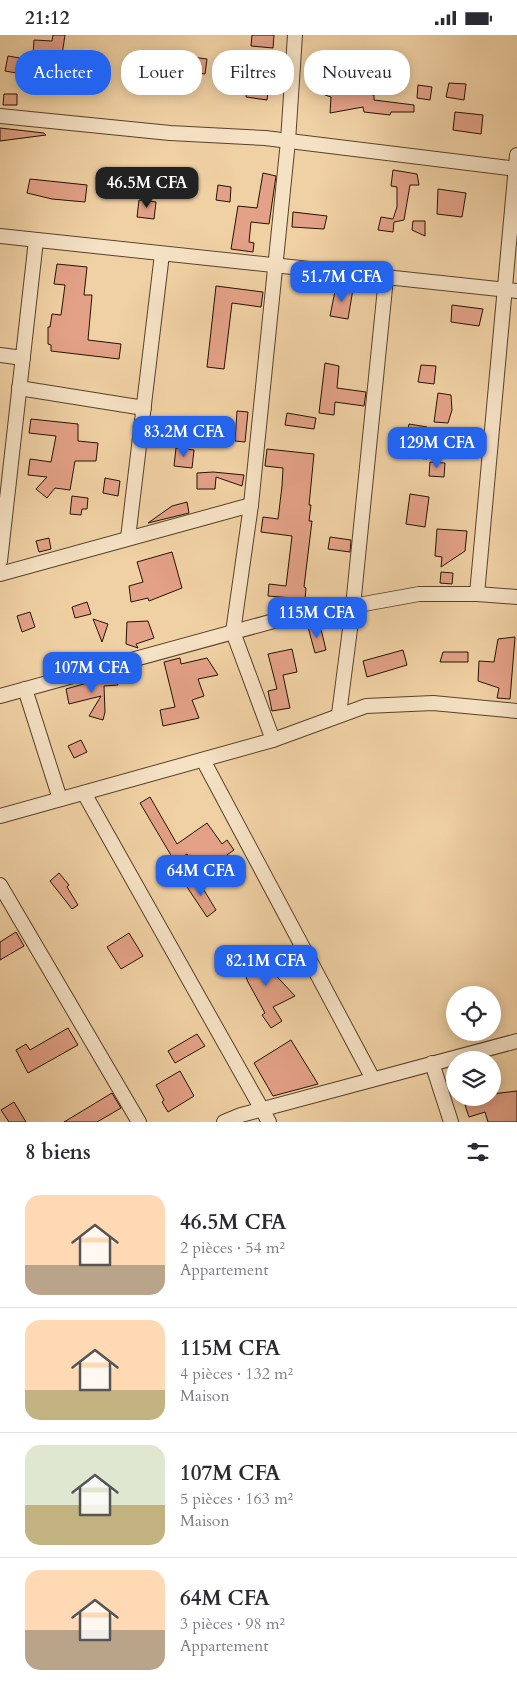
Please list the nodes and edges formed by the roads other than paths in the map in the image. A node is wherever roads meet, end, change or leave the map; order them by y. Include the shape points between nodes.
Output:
1 (295, 35) edge
2 (0, 116) edge
3 (288, 141) junction
4 (517, 155) edge
5 (516, 169) edge
6 (0, 236) edge
7 (36, 240) junction
8 (162, 254) junction
9 (274, 267) junction
10 (386, 278) junction
11 (511, 290) edge
12 (0, 355) edge
13 (23, 358) junction
14 (19, 388) junction
15 (144, 408) junction
16 (251, 505) junction
17 (128, 539) junction
18 (0, 561) edge
19 (0, 574) edge
20 (477, 594) junction
21 (517, 597) edge
22 (353, 606) junction
23 (233, 632) junction
24 (26, 689) junction
25 (0, 696) edge
26 (517, 711) edge
27 (339, 714) junction
28 (273, 740) junction
29 (203, 760) junction
30 (84, 793) junction
31 (60, 799) junction
32 (0, 816) edge
33 (0, 885) edge
34 (517, 1041) edge
35 (432, 1063) junction
36 (373, 1079) junction
37 (262, 1109) junction
38 (139, 1122) edge
39 (224, 1122) edge
40 (269, 1122) edge
41 (451, 1122) edge

1 - 3 street
2 - 3 street
3 - 5 street
3 - 9 street
4 - 5 street
5 - 11 street
6 - 7 street
7 - 8 street
7 - 13 street
8 - 9 street
8 - 15 street
9 - 10 street
9 - 16 street
10 - 11 street
10 - 22 street
11 - 20 street
12 - 13 street
13 - 14 street
14 - 15 street
14 - 18 street
15 - 17 street
16 - 17 street
16 - 23 street
17 - 19 street
20 - 21 street
20 - 22 street via 419,594
22 - 23 street via 281,619
22 - 27 street
23 - 24 street
23 - 28 street
24 - 25 street
24 - 31 street
26 - 27 street via 433,703 366,706
27 - 28 street
28 - 29 street
29 - 30 street
29 - 36 street
30 - 31 street
30 - 37 street
31 - 32 street
33 - 38 street
34 - 35 street
35 - 36 street
35 - 41 street
36 - 37 street
37 - 39 street
37 - 40 street

